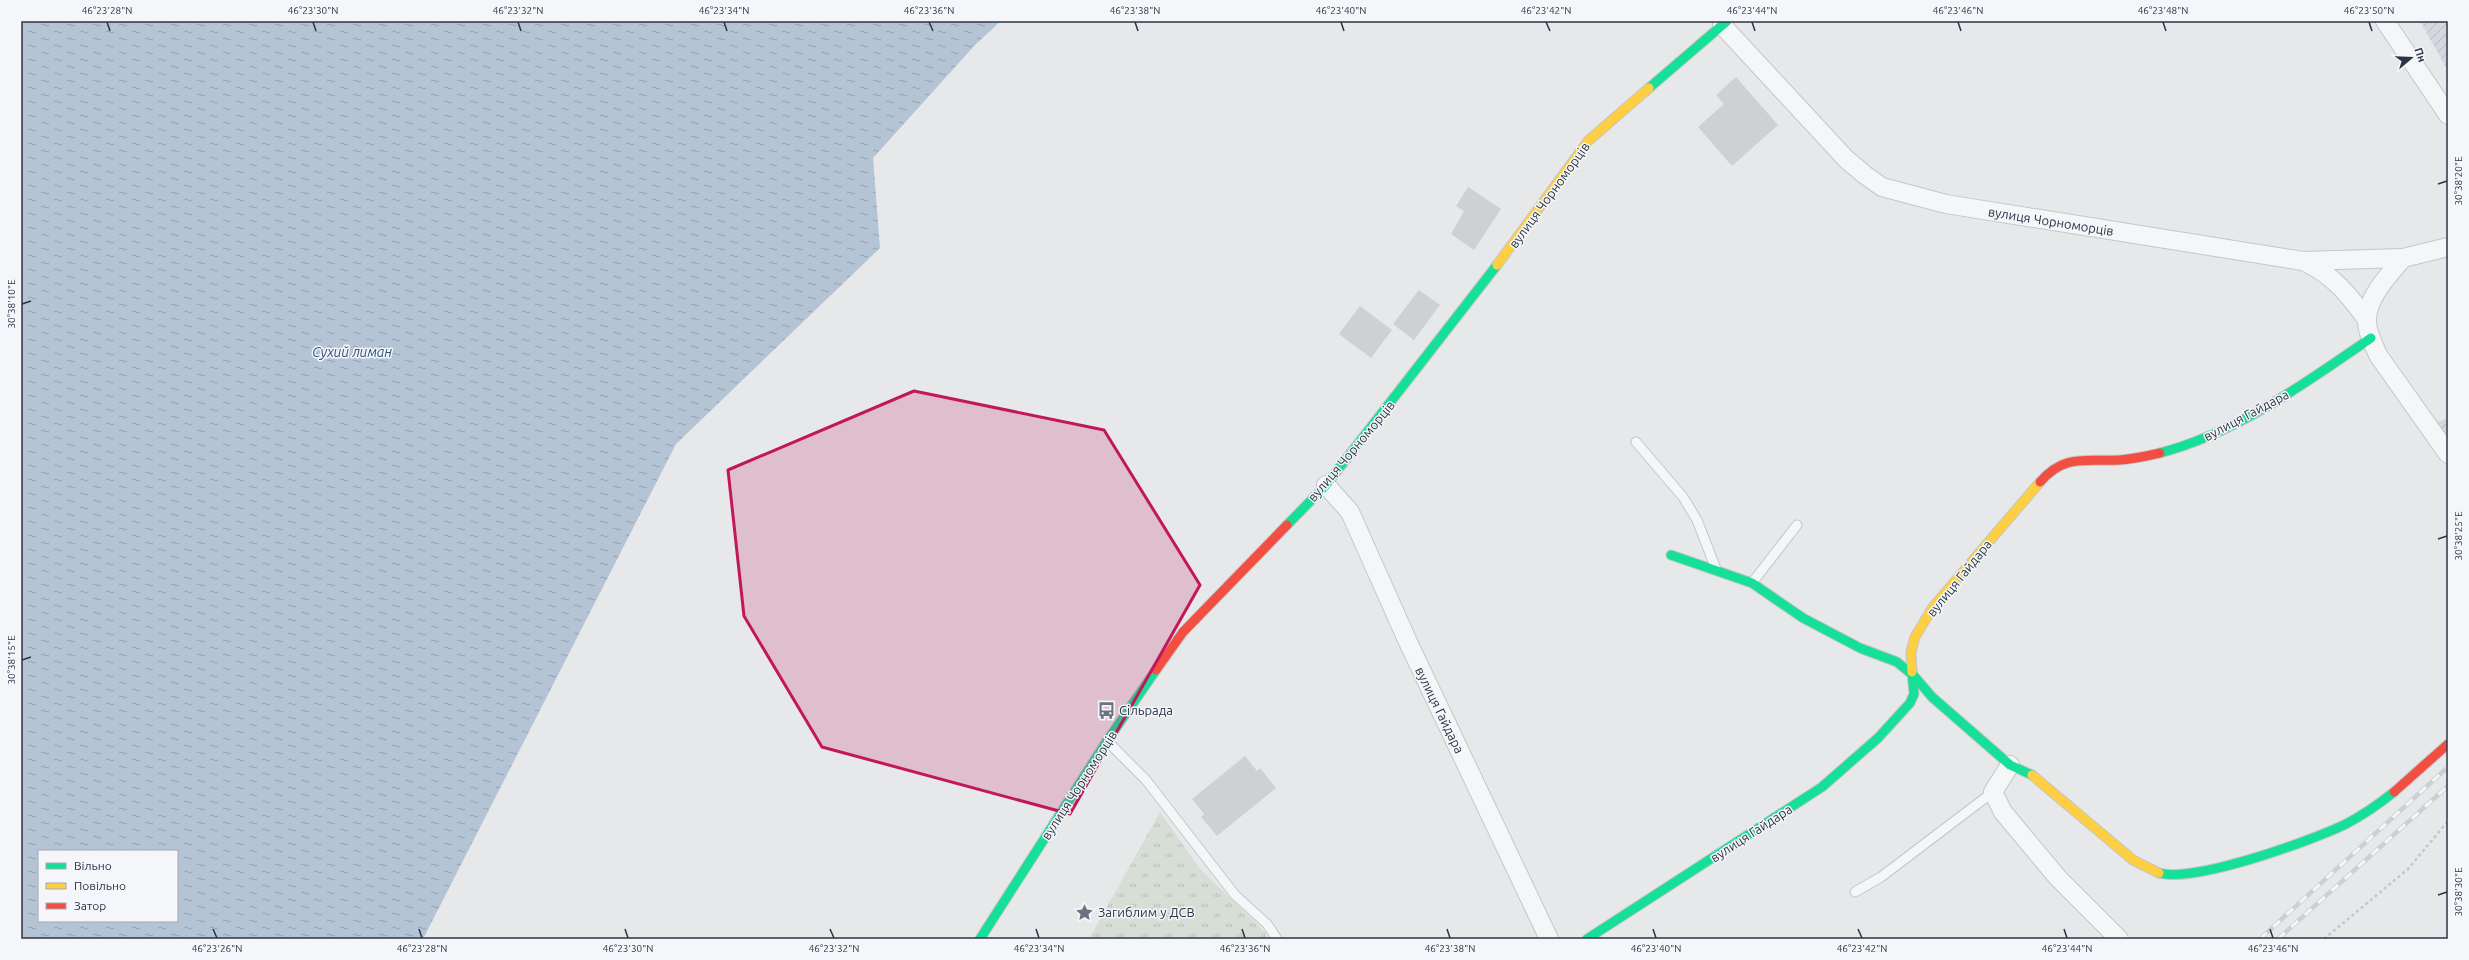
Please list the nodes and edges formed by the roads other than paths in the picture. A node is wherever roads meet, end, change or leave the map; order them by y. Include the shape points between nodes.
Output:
1 (2384, 21) edge
2 (1724, 23) edge
3 (2448, 114) edge
4 (2448, 247) edge
5 (2403, 258) junction
6 (2303, 261) junction
7 (2366, 320) junction
8 (2371, 338) junction
9 (1636, 442) dead end
10 (2448, 454) edge
11 (1326, 485) junction
12 (1797, 525) dead end
13 (1671, 555) dead end
14 (1717, 571) junction
15 (1752, 583) junction
16 (1914, 676) junction
17 (1107, 741) junction
18 (2448, 744) edge
19 (2010, 765) junction
20 (1993, 792) junction
21 (1855, 892) dead end
22 (980, 939) edge
23 (1277, 939) edge
24 (1549, 939) edge
25 (1587, 939) edge
26 (2119, 939) edge

1 - 3 street
2 - 6 street, вулиця Чорноморців via 1846,158 1882,187 1946,204
2 - 11 street, вулиця Чорноморців via 1588,141 1462,313
4 - 5 street, вулиця Чорноморців
5 - 6 street, вулиця Чорноморців
5 - 7 street via 2382,283 2371,302
6 - 7 street via 2331,277 2352,299
7 - 8 street
8 - 10 street via 2378,355
8 - 16 street, вулиця Гайдара via 2266,406 2218,433 2145,457 2113,460 2083,458 2063,464 2048,473 1933,607 1915,637 1911,652
9 - 14 lane via 1683,497 1697,520
11 - 17 street, вулиця Чорноморців via 1183,632
11 - 24 street, вулиця Гайдара via 1350,512 1408,642
12 - 15 lane
13 - 14 street
14 - 15 street
15 - 16 street via 1803,618 1860,648 1897,662
16 - 19 street via 1932,697
16 - 25 street, вулиця Гайдара via 1914,694 1910,703 1878,738 1822,787
17 - 22 street, вулиця Чорноморців
17 - 23 lane via 1146,780 1235,895 1267,924
18 - 19 street via 2392,793 2365,813 2339,827 2188,875 2169,876 2152,871 2133,860 2109,842 2037,777
19 - 20 street
20 - 21 lane via 1882,877
20 - 26 street via 2003,812 2058,878

